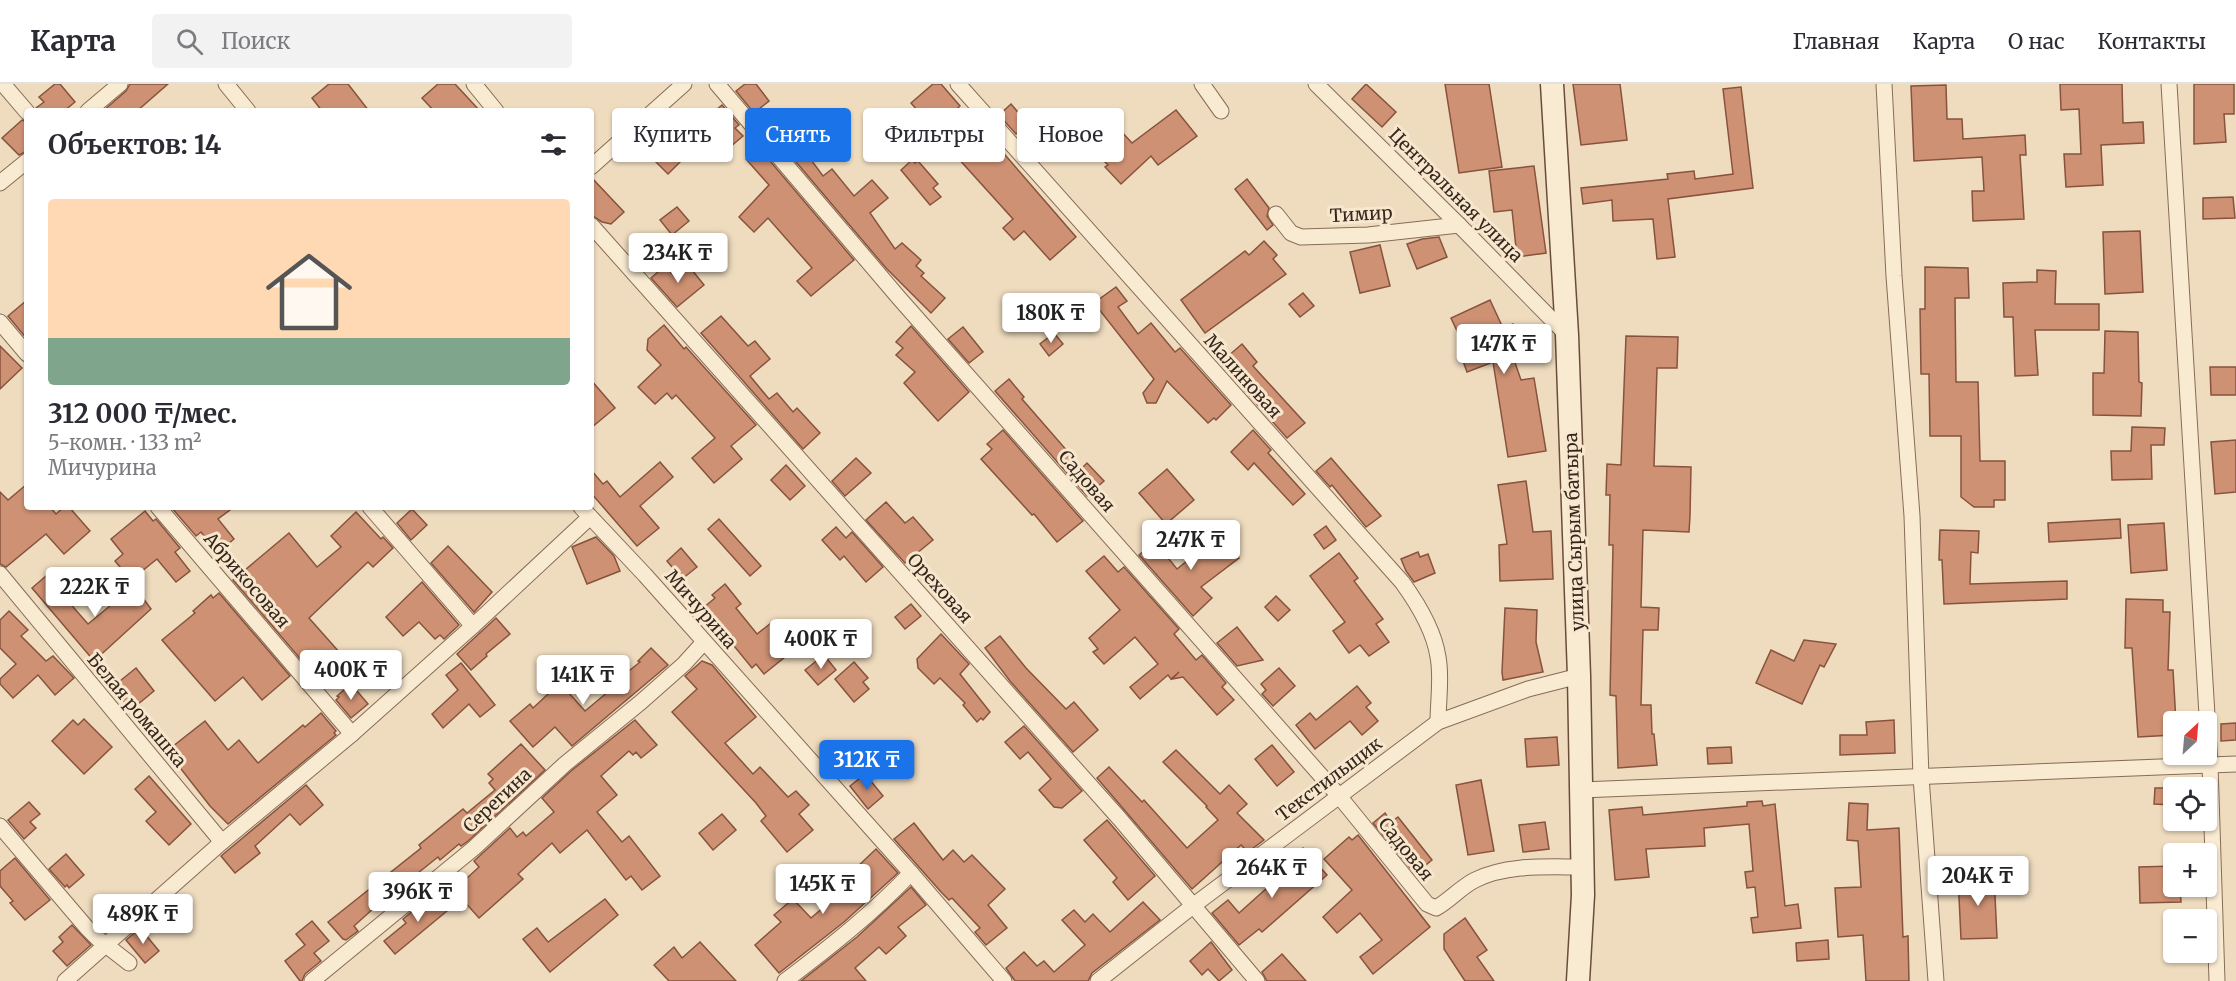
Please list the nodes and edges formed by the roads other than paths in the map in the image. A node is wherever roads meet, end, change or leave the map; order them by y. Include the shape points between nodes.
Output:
1 (3, 84) edge
2 (120, 84) edge
3 (226, 84) edge
4 (474, 84) edge
5 (684, 84) edge
6 (717, 84) edge
7 (958, 84) edge
8 (1202, 84) edge
9 (1316, 84) edge
10 (1884, 84) edge
11 (2169, 84) edge
12 (1549, 88) edge
13 (24, 108) edge
14 (92, 108) edge
15 (246, 108) edge
16 (494, 108) edge
17 (1221, 111) dead end
18 (24, 163) edge
19 (594, 164) edge
20 (0, 183) edge
21 (1276, 214) dead end
22 (1459, 225) junction
23 (594, 228) edge
24 (0, 322) edge
25 (1567, 335) junction
26 (24, 350) edge
27 (161, 510) edge
28 (373, 510) edge
29 (586, 512) edge
30 (0, 574) edge
31 (473, 626) junction
32 (704, 642) junction
33 (1579, 675) junction
34 (2207, 711) edge
35 (1438, 722) junction
36 (352, 734) junction
37 (2236, 764) edge
38 (2210, 765) joint
39 (2217, 765) edge
40 (1921, 777) junction
41 (1581, 790) junction
42 (1339, 796) junction
43 (0, 826) edge
44 (222, 842) junction
45 (1582, 867) junction
46 (911, 873) junction
47 (1194, 905) junction
48 (105, 945) junction
49 (129, 963) dead end
50 (65, 981) edge
51 (312, 981) edge
52 (785, 981) edge
53 (1004, 981) edge
54 (1098, 981) edge
55 (1257, 981) edge
56 (1578, 981) edge
57 (1936, 981) edge
58 (2217, 981) edge

1 - 13 street
2 - 14 street
3 - 15 street
4 - 16 street
5 - 19 street
6 - 42 street, Садовая via 899,298
7 - 35 street, Малиновая via 1402,582 1427,622 1438,657
8 - 17 street
9 - 22 street, Центральная улица
10 - 40 street via 1912,516
11 - 34 street
12 - 25 street, улица Сырым батыра
18 - 20 street
21 - 22 street, Тимир via 1291,233 1301,237
22 - 25 street, Центральная улица
23 - 47 street, Ореховая
24 - 26 street
25 - 33 street, улица Сырым батыра
27 - 36 street, Абрикосовая
28 - 31 street
29 - 31 street
29 - 32 street, Мичурина
30 - 44 street, Белая ромашка
31 - 36 street
32 - 46 street, Мичурина
32 - 51 street, Серегина via 474,848
33 - 35 street, Текстильщик
33 - 41 street, улица Сырым батыра
35 - 42 street, Текстильщик
36 - 44 street
37 - 39 street
38 - 40 street
38 - 58 street
40 - 41 street
40 - 57 street
41 - 45 street, улица Сырым батыра
42 - 45 street, Садовая via 1427,904 1436,908 1474,880 1498,872
42 - 47 street, Текстильщик
43 - 48 street
44 - 48 street
45 - 56 street, улица Сырым батыра
46 - 52 street via 834,944
46 - 53 street, Мичурина
47 - 54 street, Текстильщик
47 - 55 street, Ореховая
48 - 49 street
48 - 50 street

